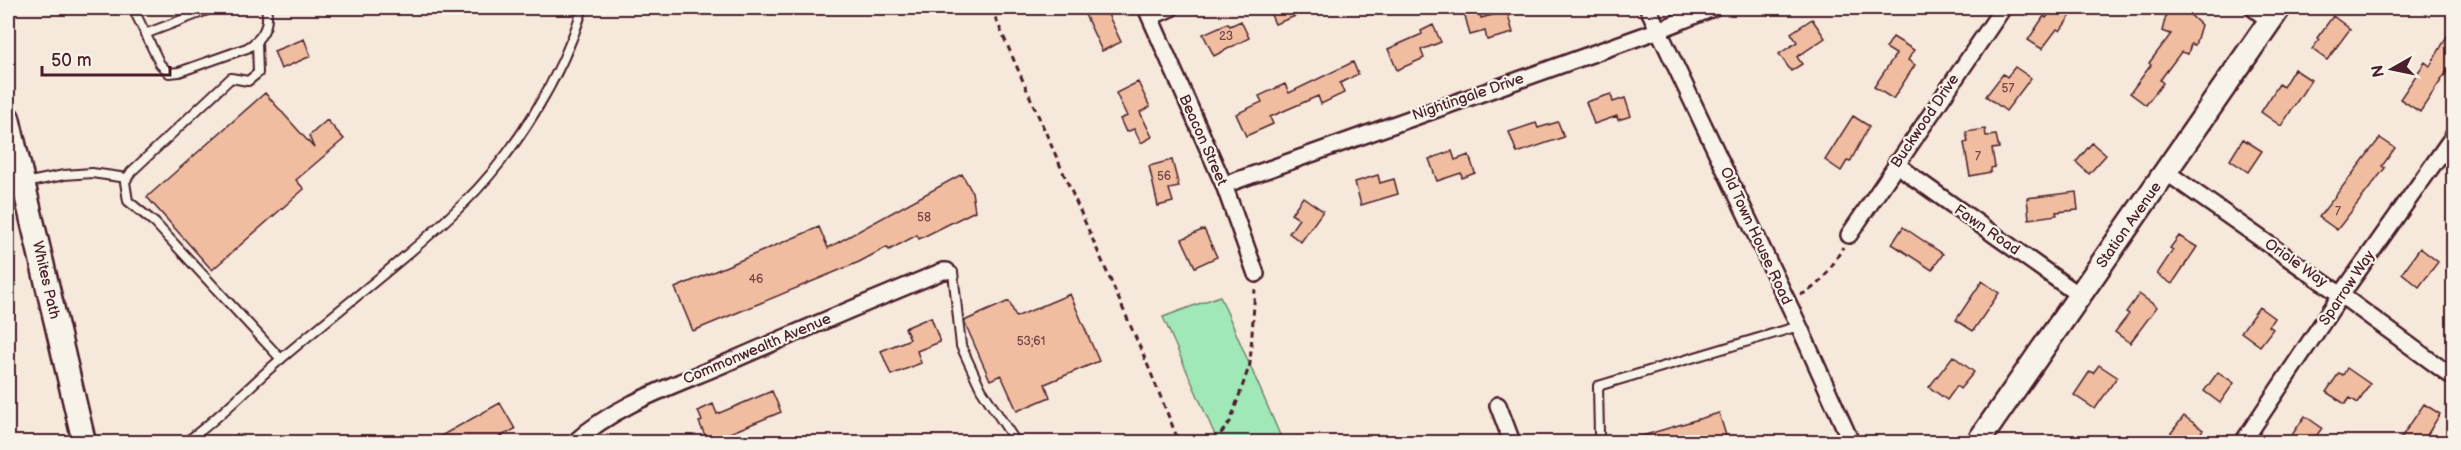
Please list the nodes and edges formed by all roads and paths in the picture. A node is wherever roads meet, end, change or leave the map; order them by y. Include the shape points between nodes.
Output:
1 (133, 8) edge
2 (213, 8) edge
3 (266, 8) edge
4 (583, 8) edge
5 (991, 8) edge
6 (1170, 8) edge
7 (1648, 8) edge
8 (1713, 8) edge
9 (2003, 8) edge
10 (2267, 12) edge
11 (1148, 13) edge
12 (1659, 30) junction
13 (145, 34) junction
14 (257, 42) junction
15 (8, 118) edge
16 (2454, 135) edge
17 (1896, 163) junction
18 (2166, 172) junction
19 (127, 178) junction
20 (23, 183) junction
21 (1224, 185) junction
22 (1849, 235) joint
23 (947, 271) joint
24 (1256, 274) joint
25 (2341, 295) junction
26 (2079, 296) junction
27 (1787, 299) junction
28 (1800, 326) junction
29 (281, 359) junction
30 (2454, 378) edge
31 (1498, 405) dead end
32 (1599, 434) dead end
33 (84, 442) edge
34 (186, 442) edge
35 (575, 442) edge
36 (1016, 442) edge
37 (1179, 442) edge
38 (1214, 442) edge
39 (1512, 442) edge
40 (1851, 442) edge
41 (1978, 442) edge
42 (2243, 442) edge

1 - 13 lane
2 - 13 lane
3 - 14 lane via 267,21
4 - 29 lane via 572,42 546,92 510,149 472,194 383,275
5 - 37 path
6 - 11 street
7 - 12 street, Old Town House Road
8 - 12 street, Nightingale Drive
9 - 17 street, Buckwood Drive
10 - 18 main road, Station Avenue
11 - 21 street, Beacon Street
12 - 21 street, Nightingale Drive
12 - 27 street, Old Town House Road
13 - 14 lane via 169,73
14 - 19 lane via 258,73 248,81 231,78
15 - 20 main road, Whites Path
16 - 25 street, Sparrow Way
17 - 22 street, Buckwood Drive
17 - 26 street, Fawn Road
18 - 25 street, Oriole Way
18 - 26 main road, Station Avenue
19 - 20 lane via 92,173
19 - 29 lane via 128,201 155,224
20 - 33 main road, Whites Path
21 - 24 street, Beacon Street
22 - 27 path via 1831,268 1809,292
23 - 35 street, Commonwealth Avenue via 665,389 608,416
23 - 36 lane via 953,272 961,346 981,389
24 - 38 path via 1250,364 1230,422
25 - 30 street, Oriole Way
25 - 42 street, Sparrow Way
26 - 41 main road, Station Avenue
27 - 28 street, Old Town House Road
28 - 32 lane via 1598,386
28 - 40 street, Old Town House Road
29 - 34 lane
31 - 39 street

